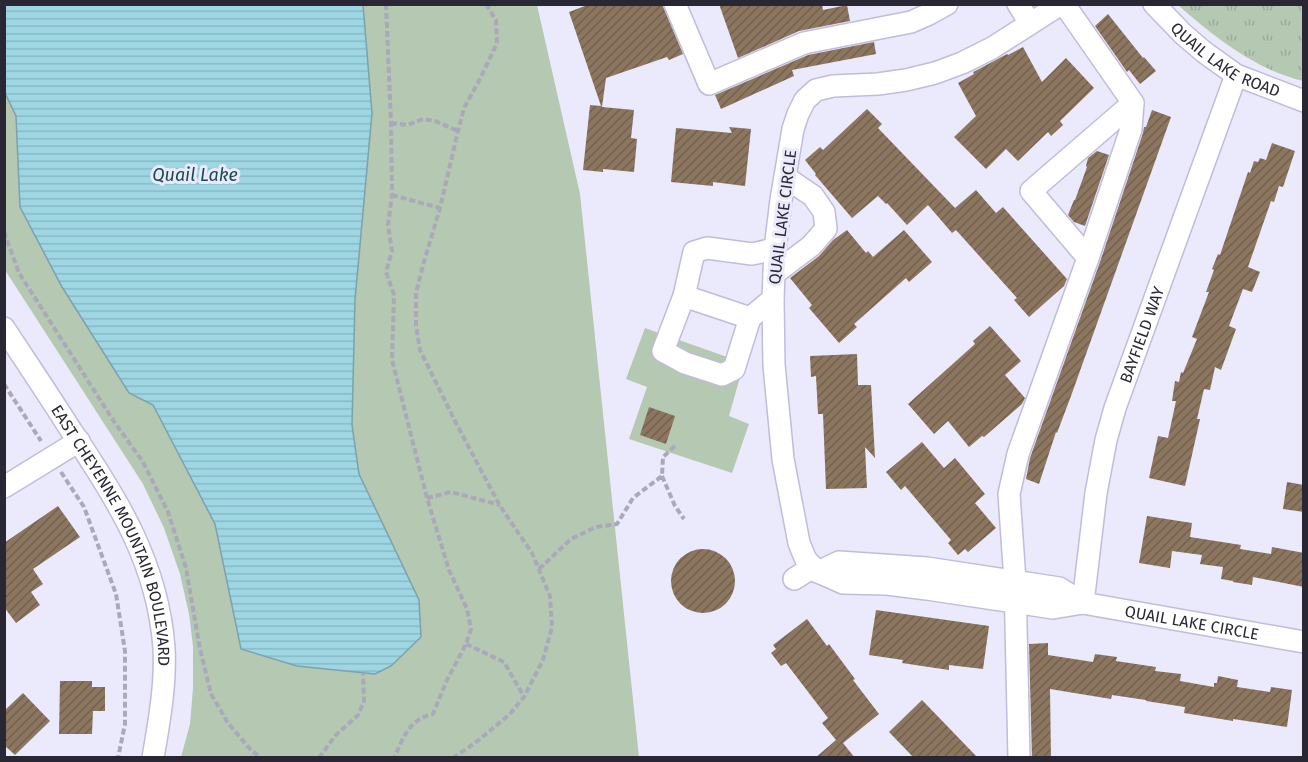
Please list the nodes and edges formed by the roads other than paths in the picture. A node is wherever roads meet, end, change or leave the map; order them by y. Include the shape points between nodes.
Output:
1 (675, 4) edge
2 (947, 4) edge
3 (1018, 4) edge
4 (1063, 4) edge
5 (1154, 4) edge
6 (1030, 23) junction
7 (1236, 75) junction
8 (1304, 101) edge
9 (1133, 104) junction
10 (785, 177) junction
11 (776, 249) junction
12 (1088, 258) junction
13 (774, 274) junction
14 (684, 296) junction
15 (773, 299) junction
16 (750, 318) junction
17 (4, 328) edge
18 (79, 441) junction
19 (4, 487) edge
20 (815, 569) junction
21 (794, 579) dead end
22 (1015, 592) junction
23 (1083, 603) junction
24 (1304, 642) edge
25 (153, 758) edge
26 (1019, 758) edge

1 - 2 street via 709,84 804,43 911,22
3 - 6 street
4 - 6 street, QUAIL LAKE CIRCLE
4 - 9 street
5 - 7 street, QUAIL LAKE ROAD via 1183,34
6 - 10 street, QUAIL LAKE CIRCLE via 992,48 935,73 816,90 798,114
7 - 8 street, QUAIL LAKE ROAD
7 - 23 street, BAYFIELD WAY via 1115,408 1096,493
9 - 12 street via 1131,129
9 - 12 street via 1031,191
10 - 11 street, QUAIL LAKE CIRCLE
10 - 13 street via 813,196 824,212 826,229 812,246
11 - 13 street, QUAIL LAKE CIRCLE
11 - 14 street via 752,254 707,248 694,252
12 - 22 street via 1018,454 1009,494
13 - 15 street, QUAIL LAKE CIRCLE
14 - 16 street
14 - 16 street via 663,351 685,363 722,375 734,369
15 - 16 street
15 - 20 street, QUAIL LAKE CIRCLE via 774,364 783,459 799,543
17 - 18 street, EAST CHEYENNE MOUNTAIN BOULEVARD
18 - 19 street
18 - 25 street, EAST CHEYENNE MOUNTAIN BOULEVARD via 135,537 154,592 164,650
20 - 21 street
20 - 22 street, QUAIL LAKE CIRCLE via 843,583
22 - 23 street, QUAIL LAKE CIRCLE via 1053,608
22 - 26 street
23 - 24 street, QUAIL LAKE CIRCLE

